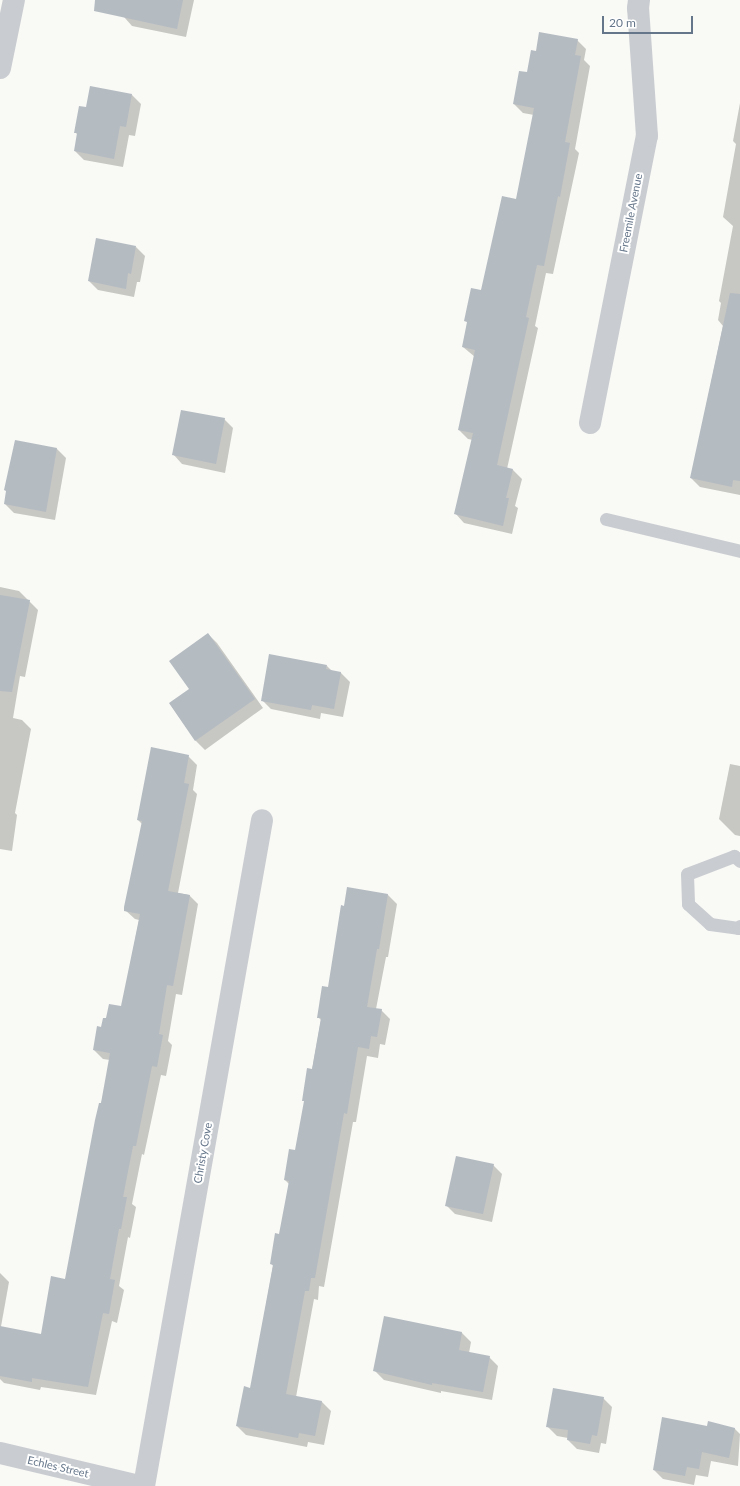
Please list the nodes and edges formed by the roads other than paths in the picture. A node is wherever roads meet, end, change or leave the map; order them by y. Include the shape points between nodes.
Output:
1 (14, 0) edge
2 (639, 0) edge
3 (0, 68) edge
4 (590, 423) dead end
5 (606, 519) dead end
6 (740, 551) edge
7 (262, 820) dead end
8 (740, 861) edge
9 (740, 926) edge
10 (0, 1453) edge
11 (140, 1486) edge
12 (144, 1486) edge

1 - 3 street
2 - 4 street, Freemile Avenue via 647,136
5 - 6 lane
7 - 12 street, Christy Cove
8 - 9 lane via 734,856 687,874 688,904 710,924 738,928
10 - 11 street, Echles Street

